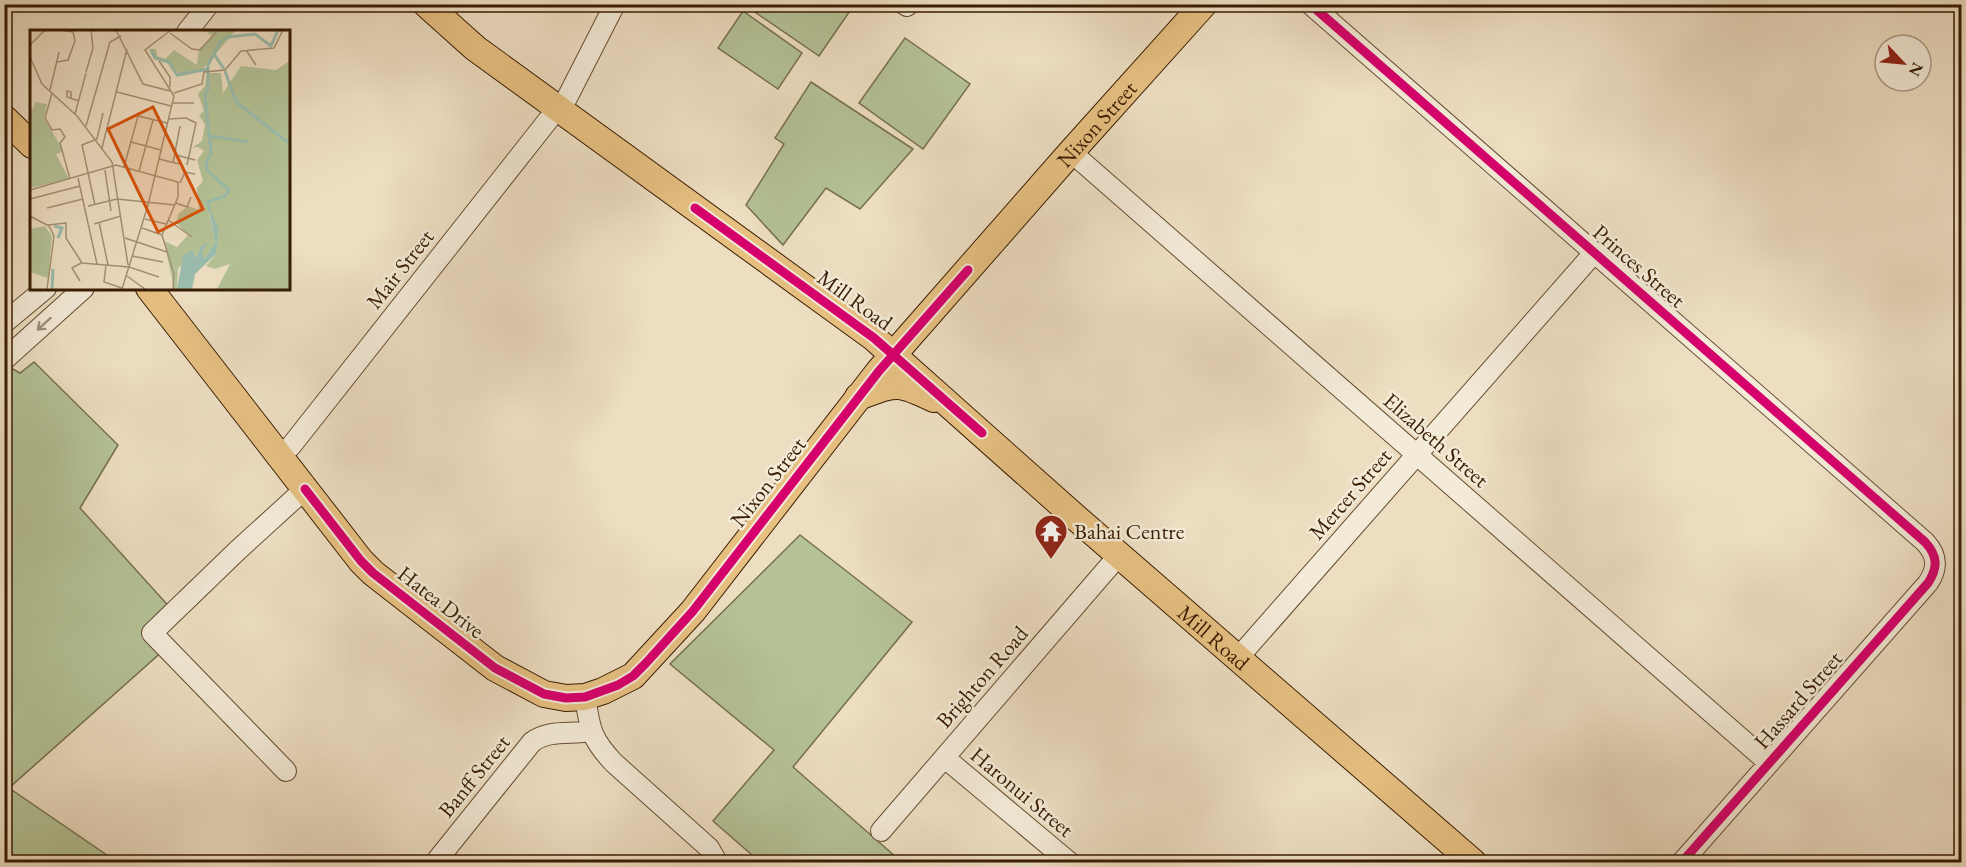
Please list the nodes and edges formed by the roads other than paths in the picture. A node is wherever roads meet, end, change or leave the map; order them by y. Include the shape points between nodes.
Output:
1 (209, 4) edge
2 (426, 4) edge
3 (615, 4) edge
4 (1204, 4) edge
5 (1310, 4) edge
6 (189, 30) edge
7 (558, 109) junction
8 (4, 118) edge
9 (30, 143) edge
10 (1071, 152) junction
11 (1594, 253) junction
12 (44, 290) edge
13 (82, 290) edge
14 (151, 290) edge
15 (4, 323) edge
16 (894, 354) junction
17 (4, 360) edge
18 (858, 397) junction
19 (958, 411) junction
20 (1417, 455) junction
21 (278, 456) junction
22 (305, 489) junction
23 (1119, 555) junction
24 (1936, 560) joint
25 (1237, 659) junction
26 (585, 697) junction
27 (591, 731) junction
28 (945, 758) junction
29 (1769, 763) junction
30 (286, 771) dead end
31 (881, 831) dead end
32 (438, 859) dead end
33 (1058, 859) edge
34 (717, 862) edge
35 (1473, 862) edge
36 (1682, 862) edge

1 - 6 street
2 - 7 main road, Mill Road via 475,48
3 - 7 street, Mair Street
4 - 10 main road, Nixon Street
5 - 11 street, Princes Street
7 - 16 main road, Mill Road
7 - 21 street, Mair Street via 291,446
8 - 9 main road
10 - 16 main road, Nixon Street
10 - 20 street, Elizabeth Street
11 - 20 street, Mercer Street
11 - 24 street, Princes Street via 1925,542
12 - 15 street
13 -> 17 street
14 - 21 main road, Hatea Drive
16 - 18 main road, Nixon Street
16 - 19 main road, Mill Road
18 - 19 main road, Mill Road via 894,385 903,386
18 - 26 main road, Nixon Street via 652,657 618,685
19 - 23 main road, Mill Road
20 - 25 street, Mercer Street
20 - 29 street, Elizabeth Street
21 - 22 main road, Hatea Drive
22 - 26 main road, Hatea Drive via 373,573 495,668 544,694
22 - 30 street via 152,633
23 - 25 main road, Mill Road
23 - 28 street, Brighton Road
24 - 29 street, Hassard Street via 1934,575 1928,583
25 - 35 main road, Mill Road
26 - 27 street
27 - 32 street, Banff Street via 552,733 532,742
27 - 34 street via 614,763 709,848
28 - 31 street, Brighton Road
28 - 33 street, Haronui Street
29 - 36 street, Hassard Street

